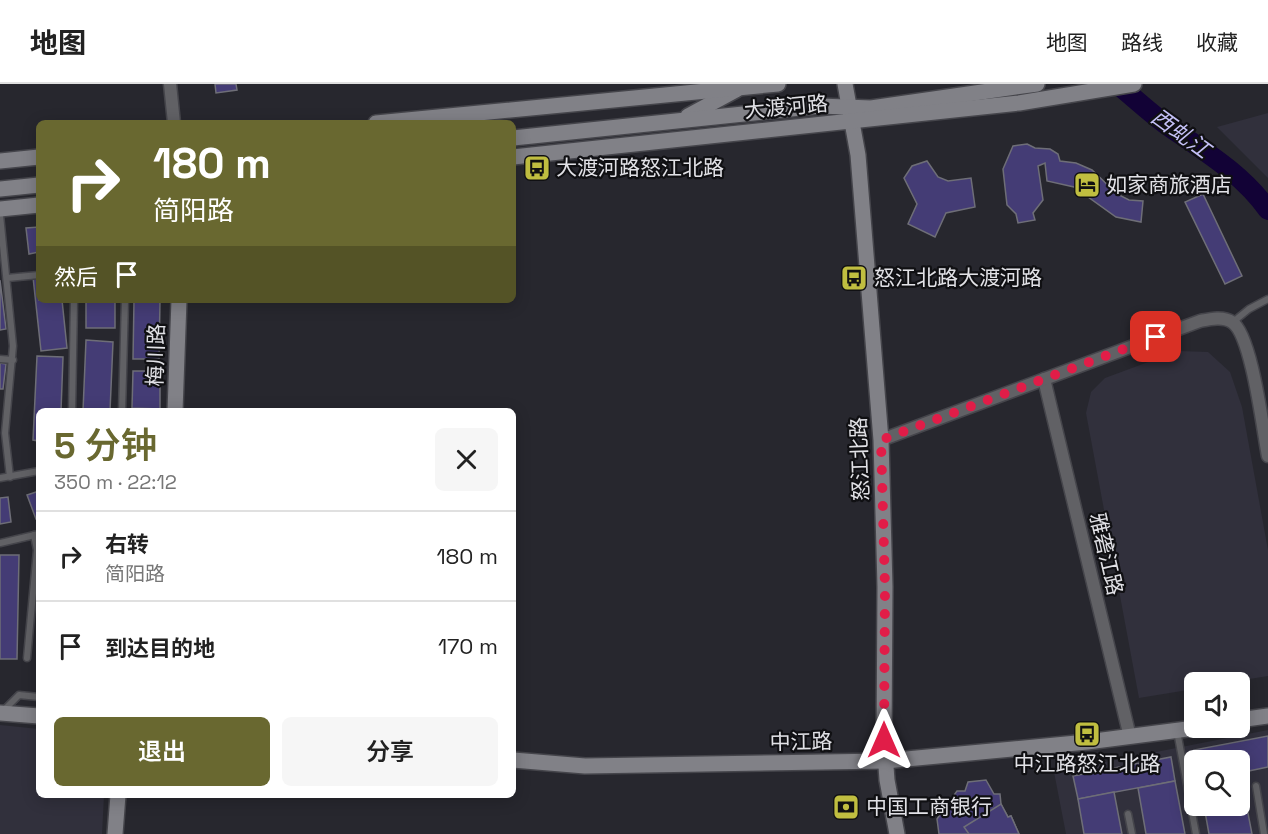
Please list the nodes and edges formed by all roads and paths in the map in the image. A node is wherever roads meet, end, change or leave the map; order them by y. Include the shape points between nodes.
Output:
1 (170, 84) edge
2 (778, 84) edge
3 (845, 84) edge
4 (1037, 84) edge
5 (1132, 84) edge
6 (741, 88) junction
7 (852, 115) junction
8 (174, 120) edge
9 (421, 120) edge
10 (682, 120) junction
11 (516, 138) edge
12 (36, 157) edge
13 (516, 157) edge
14 (0, 161) edge
15 (36, 178) edge
16 (36, 185) edge
17 (19, 188) junction
18 (0, 189) edge
19 (36, 205) edge
20 (0, 209) edge
21 (0, 215) edge
22 (36, 275) edge
23 (7, 278) junction
24 (1268, 299) edge
25 (74, 303) edge
26 (125, 303) edge
27 (178, 303) edge
28 (1233, 322) junction
29 (0, 359) edge
30 (13, 360) junction
31 (1044, 379) junction
32 (72, 408) edge
33 (122, 408) edge
34 (175, 408) edge
35 (3, 419) edge
36 (881, 440) junction
37 (1268, 456) edge
38 (36, 472) edge
39 (10, 477) junction
40 (0, 478) edge
41 (36, 535) edge
42 (0, 543) edge
43 (36, 561) edge
44 (27, 658) dead end
45 (36, 697) edge
46 (1, 713) edge
47 (36, 716) edge
48 (1268, 716) edge
49 (1250, 718) edge
50 (1184, 729) edge
51 (1177, 730) junction
52 (1130, 737) junction
53 (516, 760) edge
54 (885, 761) junction
55 (1256, 786) dead end
56 (118, 798) edge
57 (1128, 814) dead end
58 (115, 834) edge
59 (897, 834) edge
60 (1132, 834) edge
61 (1196, 834) edge
62 (1264, 834) edge

1 - 8 street
2 - 6 main road, 大渡河路
3 - 7 main road, 怒江北路
4 - 7 main road, 大渡河路 via 872,108
5 - 7 main road, 大渡河路 via 1019,103
6 - 9 main road, 大渡河路
6 - 10 main road
7 - 10 main road, 大渡河路 via 820,106
7 - 13 main road, 大渡河路
7 - 36 main road, 怒江北路
10 - 11 main road, 大渡河路
12 - 14 main road
15 - 17 main road
16 - 17 main road
17 - 18 main road
19 - 20 main road
21 - 23 lane
22 - 23 lane
23 - 30 lane
24 - 28 lane
25 - 32 lane
26 - 33 lane
27 - 34 main road, 梅川路
28 - 31 street via 1218,318 1200,321
28 - 37 street via 1243,335 1250,356
29 - 30 lane
30 - 35 lane
31 - 36 street
31 - 52 street, 雅砻江路
35 - 39 lane
36 - 54 main road, 怒江北路
38 - 39 lane
39 - 40 lane
41 - 42 lane
43 - 44 lane
45 - 46 lane via 19,695
46 - 47 main road
48 - 49 main road
50 - 51 main road, 中江路
51 - 52 main road, 中江路
51 - 61 lane
52 - 54 main road, 中江路
53 - 54 main road, 中江路 via 585,766
54 - 59 main road, 怒江北路
55 - 62 lane
56 - 58 main road
57 - 60 lane

